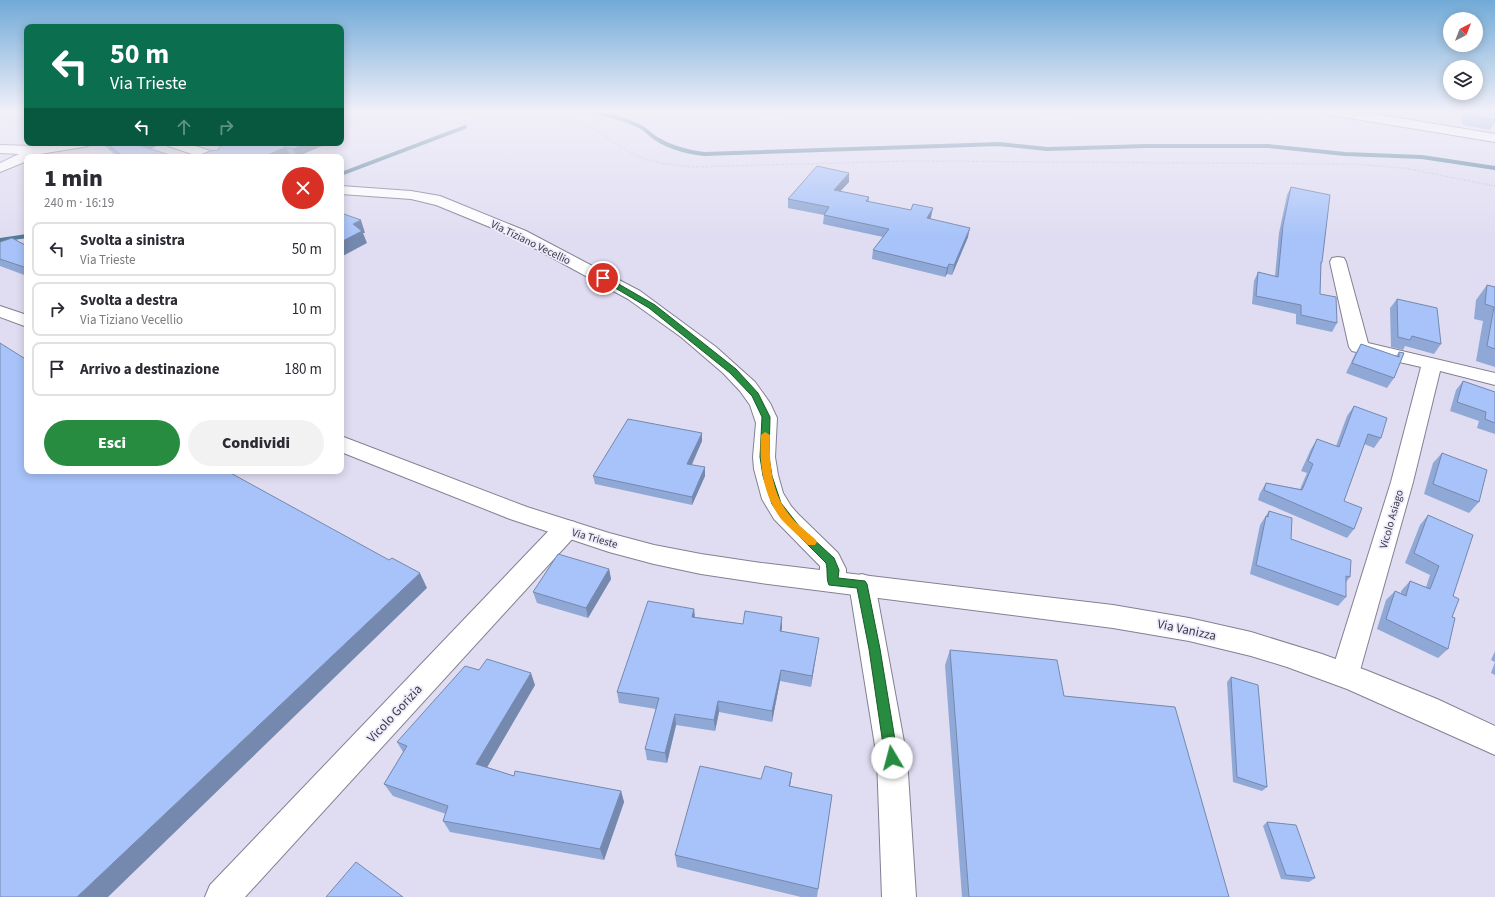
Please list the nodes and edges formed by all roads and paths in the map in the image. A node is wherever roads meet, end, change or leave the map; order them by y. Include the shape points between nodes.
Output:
1 (631, 153) edge
2 (24, 157) edge
3 (0, 168) edge
4 (1495, 186) edge
5 (344, 190) edge
6 (1338, 262) dead end
7 (0, 311) edge
8 (24, 320) edge
9 (1432, 363) junction
10 (1495, 379) edge
11 (344, 445) edge
12 (566, 529) junction
13 (833, 582) junction
14 (862, 584) junction
15 (1345, 674) junction
16 (1495, 741) edge
17 (222, 897) edge
18 (899, 897) edge

1 - 4 path via 669,165 694,167 908,161 1353,164 1404,168
2 - 3 street
5 - 13 street, Via Tiziano Vecellio via 411,195 440,201 520,234 634,295 713,354 756,394 766,417 764,457 776,504 785,517 830,561 834,570
6 - 9 street via 1359,347
7 - 8 street
9 - 10 street
9 - 15 street, Vicolo Asiago via 1402,482
11 - 12 street, Via Trieste
12 - 13 street, Via Trieste via 602,541 700,564
12 - 17 street, Vicolo Gorizia
13 - 14 street, Via Trieste
14 - 15 street, Via Vanizza via 1096,613 1177,627 1304,659
14 - 18 street via 892,758
15 - 16 street, Via Vanizza via 1393,693

